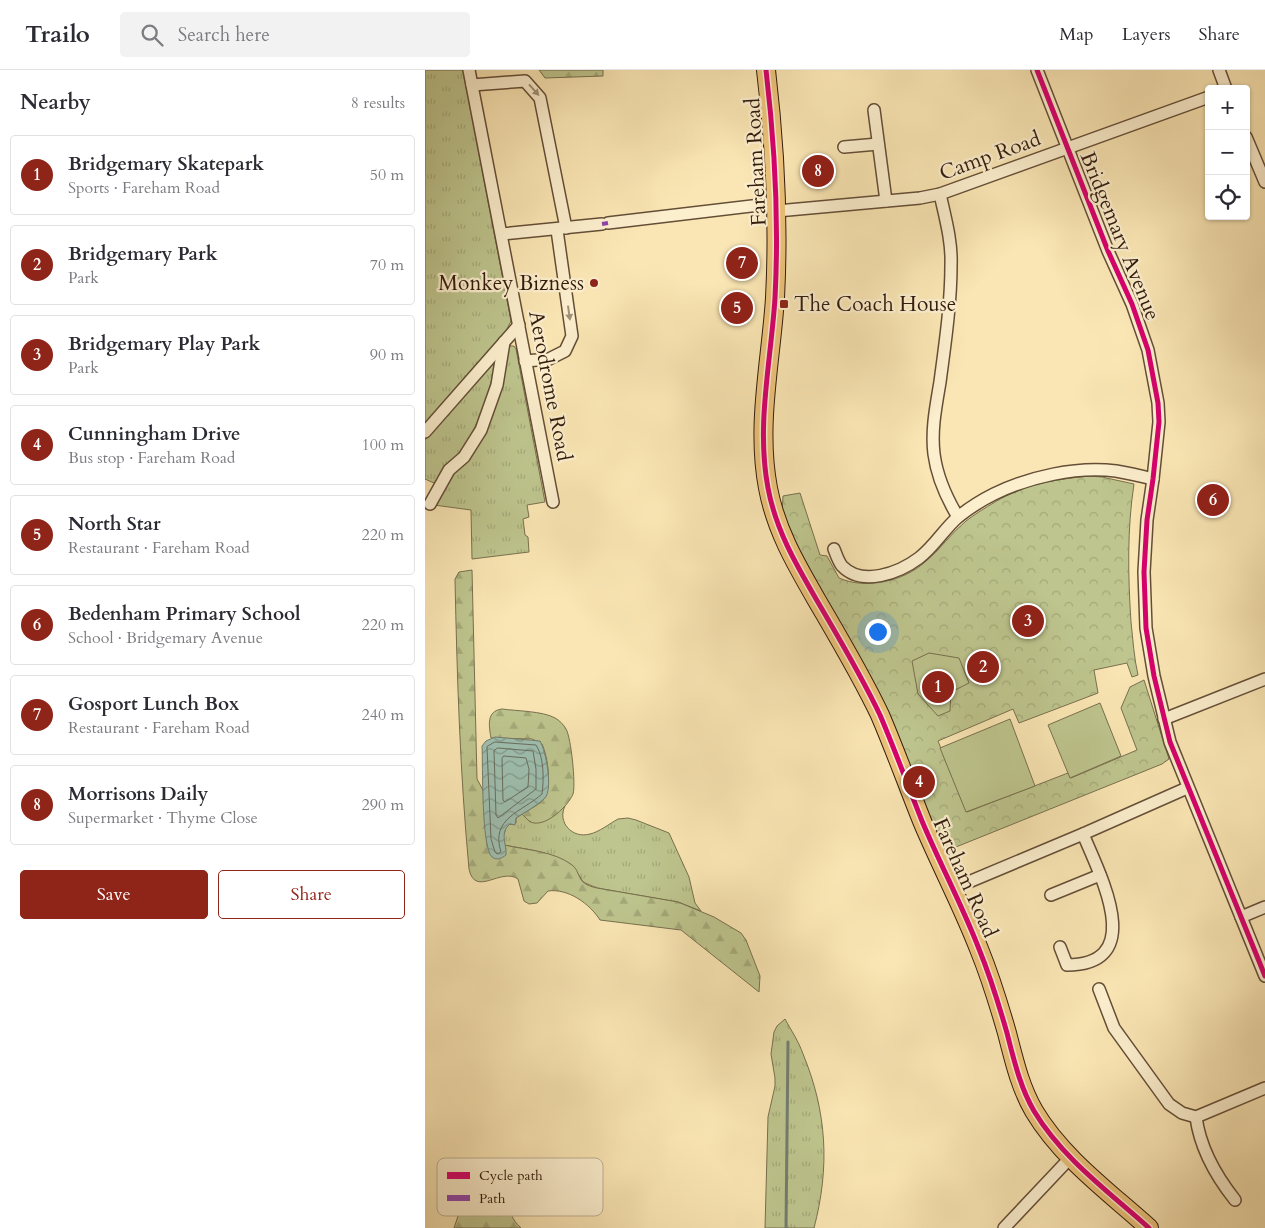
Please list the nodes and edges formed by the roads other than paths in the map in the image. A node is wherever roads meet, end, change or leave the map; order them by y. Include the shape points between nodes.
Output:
1 (469, 70) edge
2 (766, 70) edge
3 (1037, 70) edge
4 (1219, 70) edge
5 (1225, 85) edge
6 (472, 86) junction
7 (1205, 98) edge
8 (874, 110) dead end
9 (878, 144) junction
10 (1250, 146) edge
11 (844, 147) dead end
12 (1067, 148) junction
13 (1265, 182) edge
14 (940, 194) junction
15 (886, 201) junction
16 (776, 207) junction
17 (562, 229) junction
18 (502, 234) junction
19 (519, 325) junction
20 (504, 342) junction
21 (525, 361) junction
22 (425, 432) edge
23 (1153, 479) junction
24 (553, 502) dead end
25 (430, 504) dead end
26 (958, 517) junction
27 (834, 549) dead end
28 (1265, 679) edge
29 (1164, 719) junction
30 (1187, 788) junction
31 (1083, 834) junction
32 (1100, 875) junction
33 (952, 889) junction
34 (1051, 895) dead end
35 (1265, 907) edge
36 (1241, 917) junction
37 (1060, 947) dead end
38 (1265, 976) edge
39 (1099, 989) dead end
40 (1265, 1088) edge
41 (1196, 1117) junction
42 (1071, 1157) junction
43 (1235, 1200) dead end
44 (1004, 1228) edge
45 (1149, 1228) edge

1 - 6 street, Aerodrome Road
2 - 16 main road, Fareham Road via 772,117
3 - 12 street, Bridgemary Avenue
4 - 5 street
6 -> 17 street via 525,80 540,98
6 - 18 street, Aerodrome Road
7 - 12 street, Camp Road
8 - 9 street
9 - 11 street
9 - 15 street
10 - 13 street
12 - 14 street, Camp Road
12 - 23 street, Bridgemary Avenue via 1148,350 1158,403
14 - 15 street, Camp Road
14 - 26 street via 951,266 946,335 933,430 934,454 946,497
15 - 16 street, Camp Road
16 - 17 street, Camp Road
16 - 33 main road, Fareham Road via 775,299 764,413 764,450 768,487 777,522 791,556 879,714
17 - 18 street, Camp Road
17 -> 21 street via 572,336 565,351 549,358
18 - 19 street, Aerodrome Road
19 - 20 street
19 - 21 street, Aerodrome Road
20 - 22 street
20 - 25 street via 497,384 481,430 464,457 449,470
21 - 24 street, Aerodrome Road
23 - 26 street via 1115,471 1058,474 1023,482 993,494
23 - 29 street, Bridgemary Avenue via 1143,572 1146,628
26 - 27 street via 919,557 898,570 877,576 848,571 840,564
28 - 29 street
29 - 30 street, Bridgemary Avenue
30 - 31 street
30 - 36 street, Bridgemary Avenue
31 - 32 street
31 - 33 street
32 - 34 street
32 - 37 street via 1112,916 1113,933 1107,952 1094,961 1067,965
33 - 42 main road, Fareham Road via 979,948 1021,1082 1033,1109
35 - 36 street
36 - 38 street, Bridgemary Avenue
39 - 41 street via 1114,1028 1169,1104
40 - 41 street
41 - 43 street via 1198,1131 1218,1178
42 - 44 street
42 - 45 main road, Fareham Road

